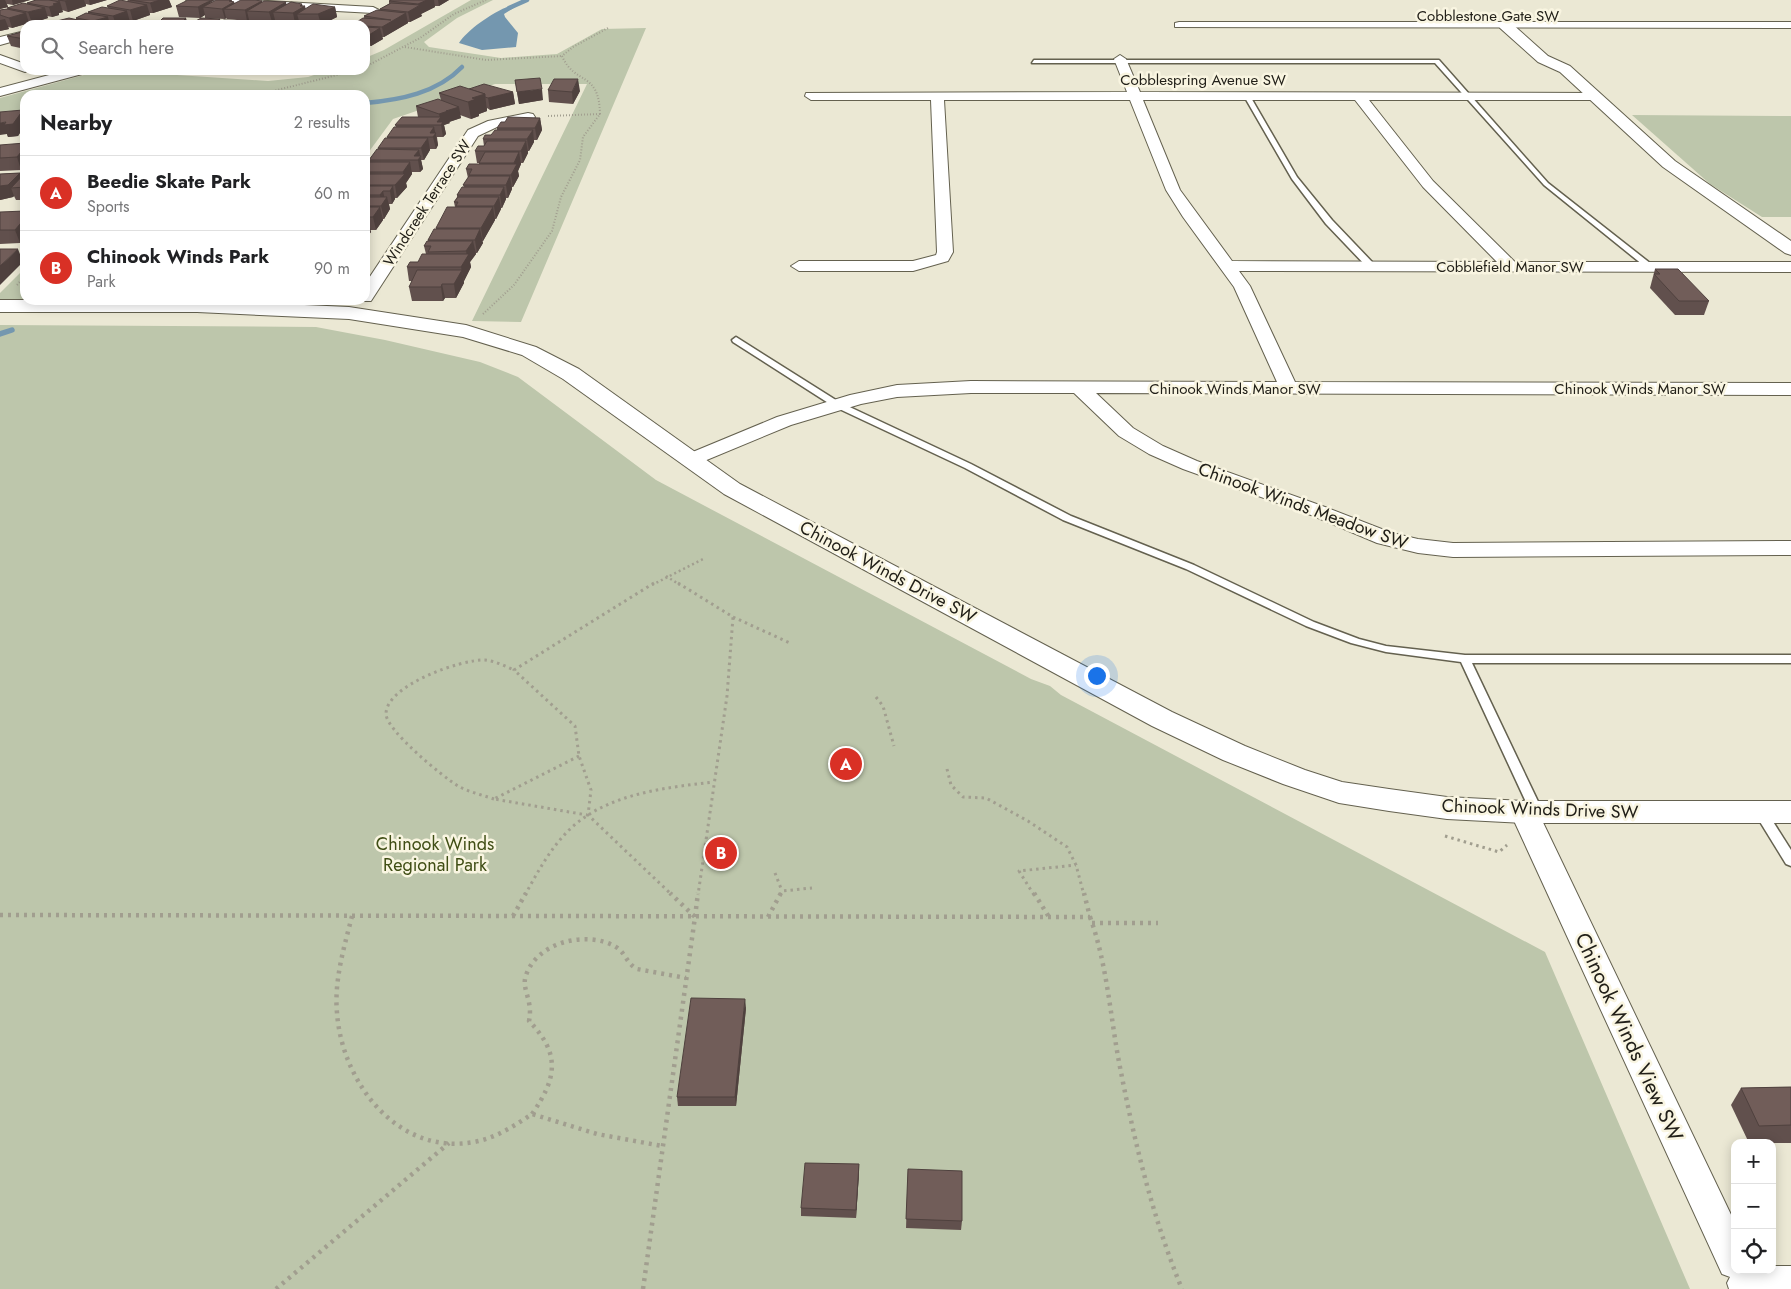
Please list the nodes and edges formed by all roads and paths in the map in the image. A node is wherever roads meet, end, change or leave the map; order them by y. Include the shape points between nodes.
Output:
1 (191, 0) edge
2 (486, 0) edge
3 (387, 3) edge
4 (373, 10) junction
5 (356, 20) edge
6 (1791, 25) edge
7 (608, 28) dead end
8 (1182, 28) dead end
9 (1508, 28) junction
10 (1537, 31) junction
11 (1791, 31) edge
12 (20, 35) edge
13 (0, 41) edge
14 (405, 47) junction
15 (1555, 48) dead end
16 (562, 56) junction
17 (0, 59) edge
18 (1121, 60) junction
19 (1034, 62) dead end
20 (370, 64) edge
21 (20, 66) edge
22 (1565, 69) junction
23 (37, 75) edge
24 (64, 75) edge
25 (336, 75) edge
26 (6, 77) dead end
27 (38, 82) junction
28 (278, 90) edge
29 (0, 92) edge
30 (811, 96) dead end
31 (937, 96) junction
32 (1135, 96) junction
33 (1247, 96) junction
34 (1359, 96) junction
35 (1468, 96) junction
36 (1594, 96) junction
37 (600, 114) junction
38 (528, 117) joint
39 (1791, 249) edge
40 (799, 266) dead end
41 (1228, 266) junction
42 (1371, 266) junction
43 (1511, 266) junction
44 (1651, 267) junction
45 (1791, 267) edge
46 (370, 288) edge
47 (278, 305) edge
48 (362, 305) edge
49 (0, 306) edge
50 (476, 318) dead end
51 (736, 340) dead end
52 (1080, 388) junction
53 (1791, 389) edge
54 (1289, 390) junction
55 (836, 404) junction
56 (690, 460) junction
57 (1791, 548) edge
58 (703, 559) dead end
59 (666, 576) junction
60 (733, 617) junction
61 (790, 643) dead end
62 (1465, 659) junction
63 (1791, 659) edge
64 (514, 670) junction
65 (876, 697) dead end
66 (894, 746) dead end
67 (580, 756) junction
68 (947, 769) dead end
69 (713, 782) junction
70 (494, 799) junction
71 (1530, 812) junction
72 (1760, 812) junction
73 (1791, 812) edge
74 (588, 815) junction
75 (1436, 835) dead end
76 (1507, 845) dead end
77 (1791, 861) edge
78 (1076, 865) junction
79 (775, 873) dead end
80 (812, 888) dead end
81 (782, 891) junction
82 (0, 915) edge
83 (352, 916) junction
84 (513, 916) junction
85 (695, 917) junction
86 (767, 917) junction
87 (1050, 917) junction
88 (1090, 917) junction
89 (1092, 923) junction
90 (1158, 923) dead end
91 (686, 978) junction
92 (532, 1114) junction
93 (449, 1143) junction
94 (662, 1146) junction
95 (1741, 1276) edge
96 (1791, 1283) edge
97 (276, 1289) edge
98 (643, 1289) edge
99 (1182, 1289) edge

1 - 4 street
2 - 14 path via 454,14
3 - 4 street
4 - 5 street
6 - 10 street, Cobblestone Gate SW
7 - 16 path
8 - 9 street, Cobblestone Gate SW
9 - 10 street, Cobblestone Gate SW
9 - 22 street via 1543,59
10 - 11 street, Cobblestone Gate SW
12 - 13 street
14 - 16 path via 486,60
14 - 20 path
15 - 22 street via 1568,60
16 - 37 path via 565,65 598,90
17 - 21 street
18 - 19 lane
18 - 32 street
18 - 35 lane via 1437,61
22 - 36 street
23 - 27 street
24 - 27 street
25 - 28 path
26 - 27 street
27 - 29 street
30 - 31 street, Cobblespring Avenue SW
31 - 32 street, Cobblespring Avenue SW
31 - 40 street via 945,252 942,258 913,266
32 - 33 street, Cobblespring Avenue SW
32 - 41 street via 1176,196
33 - 34 street, Cobblespring Avenue SW
33 - 42 lane via 1299,185
34 - 35 street, Cobblespring Avenue SW
34 - 43 street via 1418,174
35 - 36 street, Cobblespring Avenue SW
35 - 44 lane via 1546,184
36 - 39 street via 1682,174
37 - 38 path
37 - 50 path via 583,137 580,160 561,197 556,221 546,241 514,285 495,305
38 - 46 street, Windcreek Terrace SW via 498,122 473,133
41 - 42 street, Cobblefield Manor SW
41 - 54 street via 1242,286
42 - 43 street, Cobblefield Manor SW
43 - 44 street, Cobblefield Manor SW
44 - 45 street, Cobblefield Manor SW
47 - 49 street, Chinook Winds Drive SW
48 - 56 street, Chinook Winds Drive SW via 400,319 466,331 529,351 571,374
51 - 55 lane
52 - 54 street, Chinook Winds Manor SW
52 - 55 street, Chinook Winds Manor SW via 971,387 905,391
52 - 57 street, Chinook Winds Meadow SW via 1126,432 1156,450 1385,538 1418,546 1454,550
53 - 54 street, Chinook Winds Manor SW
55 - 56 street, Chinook Winds Manor SW via 784,421
55 - 62 lane via 968,466 1067,518 1190,567 1310,624 1386,649
56 - 71 street, Chinook Winds Drive SW via 732,489 1162,719 1234,754 1339,792 1447,808
58 - 59 path
59 - 60 path
59 - 64 path
60 - 61 path
60 - 69 path via 727,696
62 - 63 lane
62 - 71 lane
64 - 67 path via 575,726
64 - 70 path via 485,660 456,664 399,692 387,705 388,722 448,780
65 - 66 path via 883,706
67 - 70 path
67 - 74 path via 591,790
68 - 78 path via 951,785 962,796 986,798 1028,821 1067,847
69 - 74 path via 652,791
69 - 85 path
70 - 74 path
71 - 72 street, Chinook Winds Drive SW
71 - 95 street, Chinook Winds View SW
72 - 73 street, Chinook Winds Drive SW
72 - 77 lane
74 - 84 path via 567,832 540,867
74 - 85 path
75 - 76 path via 1499,852
78 - 87 path via 1019,871
78 - 88 path
79 - 81 path
80 - 81 path
81 - 86 path
82 - 83 path
83 - 84 path
83 - 93 path via 339,967 336,1000 338,1027 357,1083 373,1105 398,1124 432,1140
84 - 85 path
85 - 86 path
85 - 91 path
86 - 87 path
87 - 88 path
88 - 89 path
89 - 90 path
89 - 99 path via 1102,960 1136,1144 1160,1234
91 - 92 path via 636,968 625,960 618,948 600,940 581,939 545,951 532,963 525,980 531,1006 529,1021 541,1032 552,1057 552,1077 547,1094
91 - 94 path
92 - 93 path via 488,1138
92 - 94 path via 598,1134
93 - 97 path
94 - 98 path
95 - 96 street

